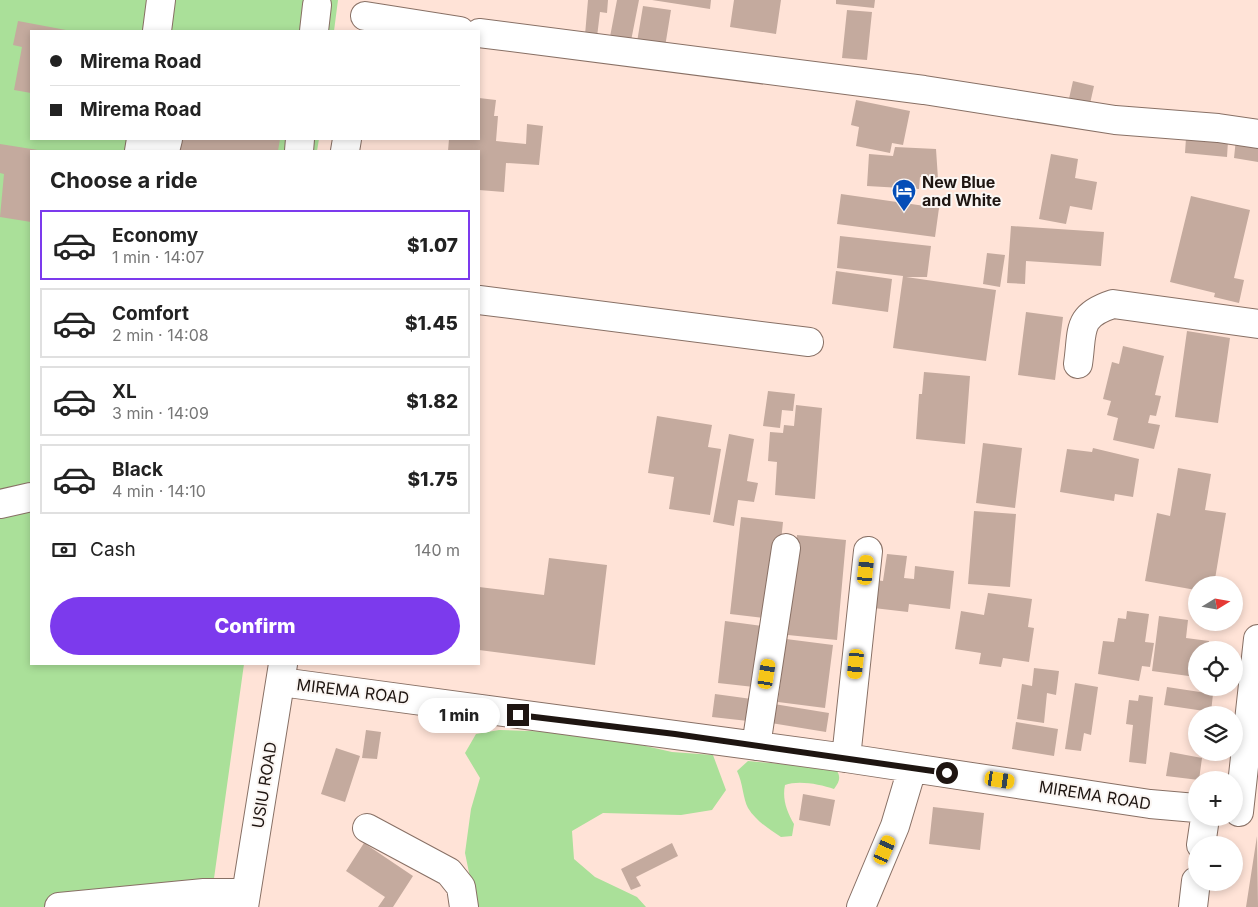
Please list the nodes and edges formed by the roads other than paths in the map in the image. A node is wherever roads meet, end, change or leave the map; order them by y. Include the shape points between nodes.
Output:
1 (161, 0) edge
2 (365, 16) edge
3 (157, 30) edge
4 (454, 30) edge
5 (480, 34) edge
6 (1258, 134) edge
7 (480, 300) edge
8 (1258, 324) edge
9 (809, 342) dead end
10 (1078, 364) dead end
11 (30, 497) edge
12 (0, 504) edge
13 (786, 548) dead end
14 (868, 551) dead end
15 (1258, 639) edge
16 (282, 673) edge
17 (756, 746) junction
18 (846, 758) junction
19 (912, 769) junction
20 (1188, 807) edge
21 (1243, 811) edge
22 (367, 828) dead end
23 (1194, 891) edge
24 (245, 900) edge
25 (59, 907) edge
26 (464, 907) edge
27 (861, 907) edge
28 (1192, 907) edge

1 - 3 street
2 - 4 street
5 - 6 street via 924,90 1115,120
7 - 9 street
8 - 10 street via 1113,304 1093,312 1085,320
11 - 12 street
13 - 17 street
14 - 18 street
15 - 21 street
16 - 17 street, MIREMA ROAD
16 - 24 street, USIU ROAD
17 - 18 street, MIREMA ROAD
18 - 19 street, MIREMA ROAD
19 - 20 street, MIREMA ROAD
19 - 27 street via 895,826
22 - 26 street via 449,872 462,887
23 - 28 street
24 - 25 street via 204,893

